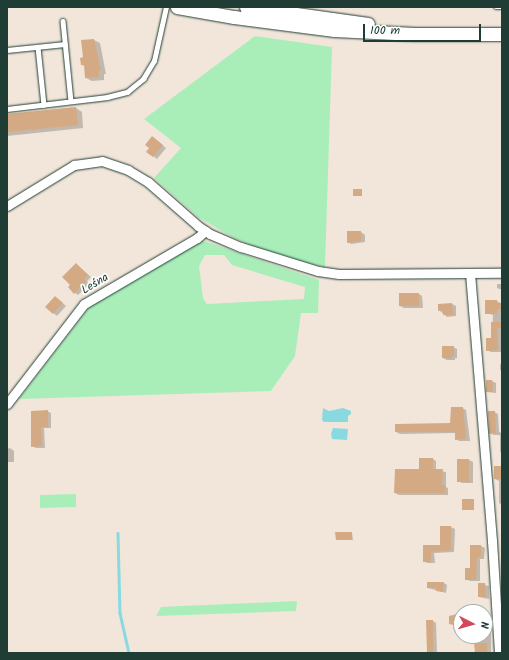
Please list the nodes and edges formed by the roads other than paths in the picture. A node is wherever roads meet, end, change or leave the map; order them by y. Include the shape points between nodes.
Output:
1 (166, 7) edge
2 (177, 7) edge
3 (246, 7) edge
4 (496, 7) edge
5 (502, 7) edge
6 (63, 21) dead end
7 (435, 33) junction
8 (502, 34) edge
9 (65, 44) junction
10 (38, 47) junction
11 (7, 50) edge
12 (71, 101) junction
13 (44, 104) junction
14 (7, 109) edge
15 (7, 206) edge
16 (204, 230) junction
17 (470, 273) junction
18 (502, 273) edge
19 (7, 404) edge
20 (498, 653) edge

1 - 12 lane via 154,61 134,87 118,95
2 - 7 main road via 334,30
3 - 7 main road
4 - 5 lane
6 - 9 lane
7 - 8 main road
9 - 10 lane
9 - 12 lane
10 - 11 lane
10 - 13 lane
12 - 13 lane
13 - 14 lane
15 - 16 street via 74,165 102,161 128,170 148,182
16 - 17 street via 241,247 318,271 339,274
16 - 19 street, Leśna via 197,238 84,304
17 - 18 street
17 - 20 street via 492,541

